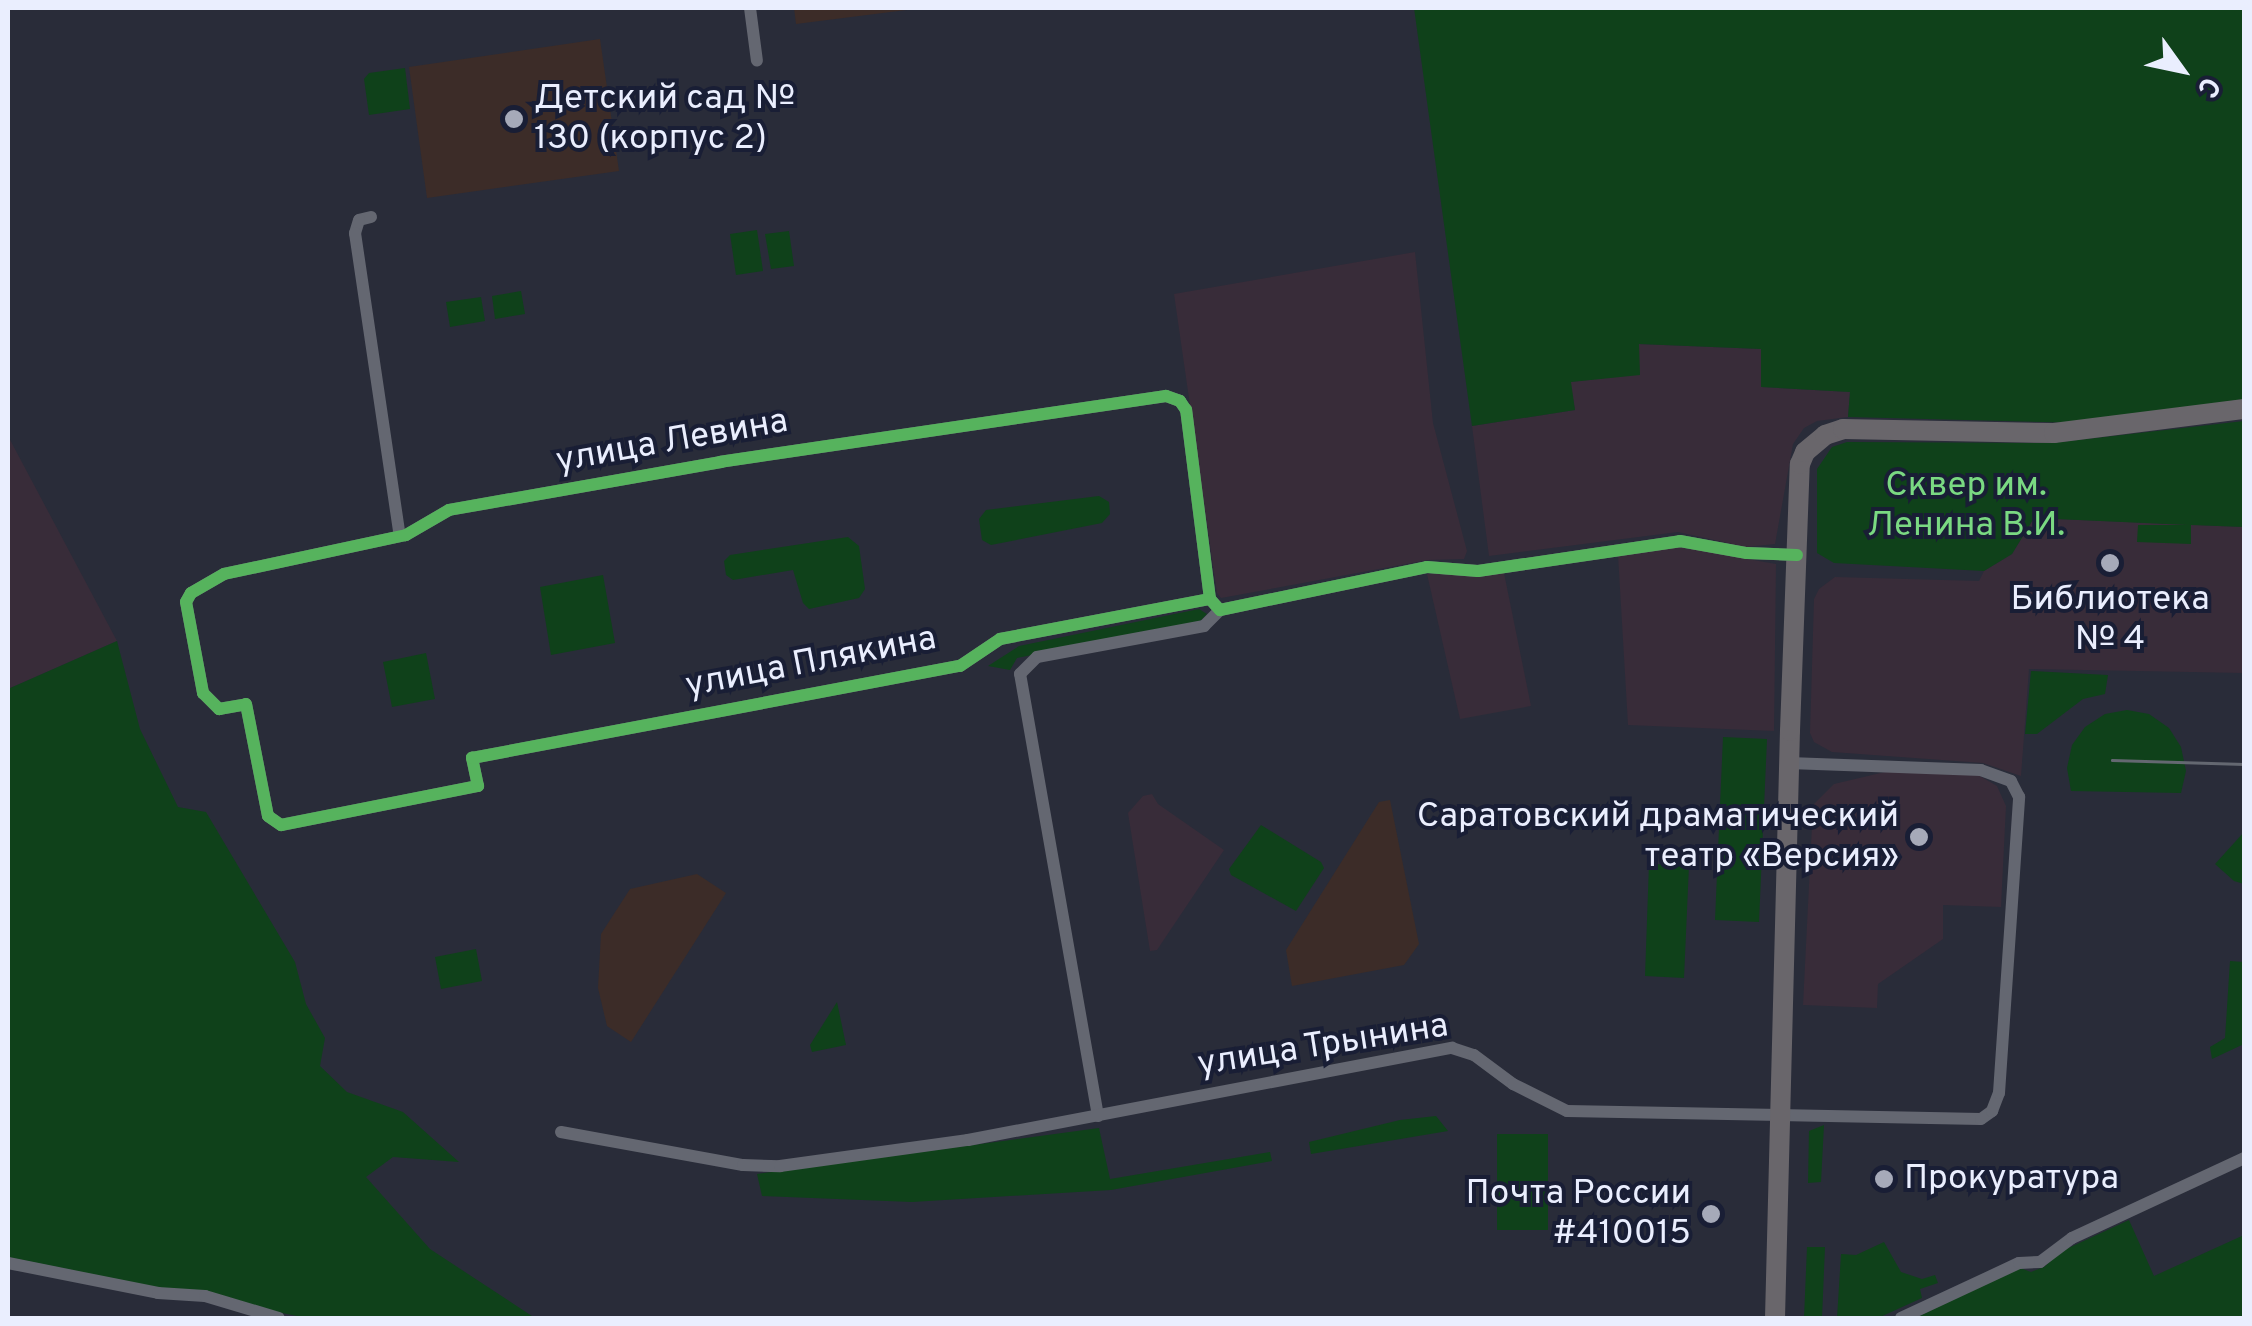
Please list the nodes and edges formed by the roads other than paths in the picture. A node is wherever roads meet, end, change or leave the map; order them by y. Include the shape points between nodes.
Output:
1 (750, 8) edge
2 (757, 62) dead end
3 (371, 216) dead end
4 (2244, 409) edge
5 (400, 536) junction
6 (1797, 556) junction
7 (1215, 604) junction
8 (1790, 764) junction
9 (272, 823) joint
10 (1098, 1116) junction
11 (1782, 1116) junction
12 (561, 1132) dead end
13 (2244, 1158) edge
14 (8, 1263) edge
15 (279, 1318) edge
16 (1775, 1318) edge
17 (1901, 1318) edge

1 - 2 street
3 - 5 street via 359,220 354,233
4 - 6 main road via 2087,431 1861,428 1825,434 1800,464
5 - 7 street, улица Левина via 449,510 1166,396 1186,410
5 - 9 street, улица Левина via 224,574 188,596 202,693 220,709 246,704
6 - 7 street, улица Плякина via 1680,541 1478,571 1427,566
6 - 8 main road
7 - 9 street, улица Плякина via 1000,639 960,666 472,758 478,786
7 - 10 street via 1204,626 1037,657 1020,674
8 - 11 main road
8 - 11 street, улица Трынина via 1981,770 2011,782 2020,798 1999,1093 1992,1111 1967,1122
10 - 11 street, улица Трынина via 1452,1048 1567,1111
10 - 12 street, улица Трынина via 780,1166
11 - 16 main road
13 - 17 street via 2072,1238 2040,1262 2019,1264
14 - 15 street via 158,1294 205,1296

